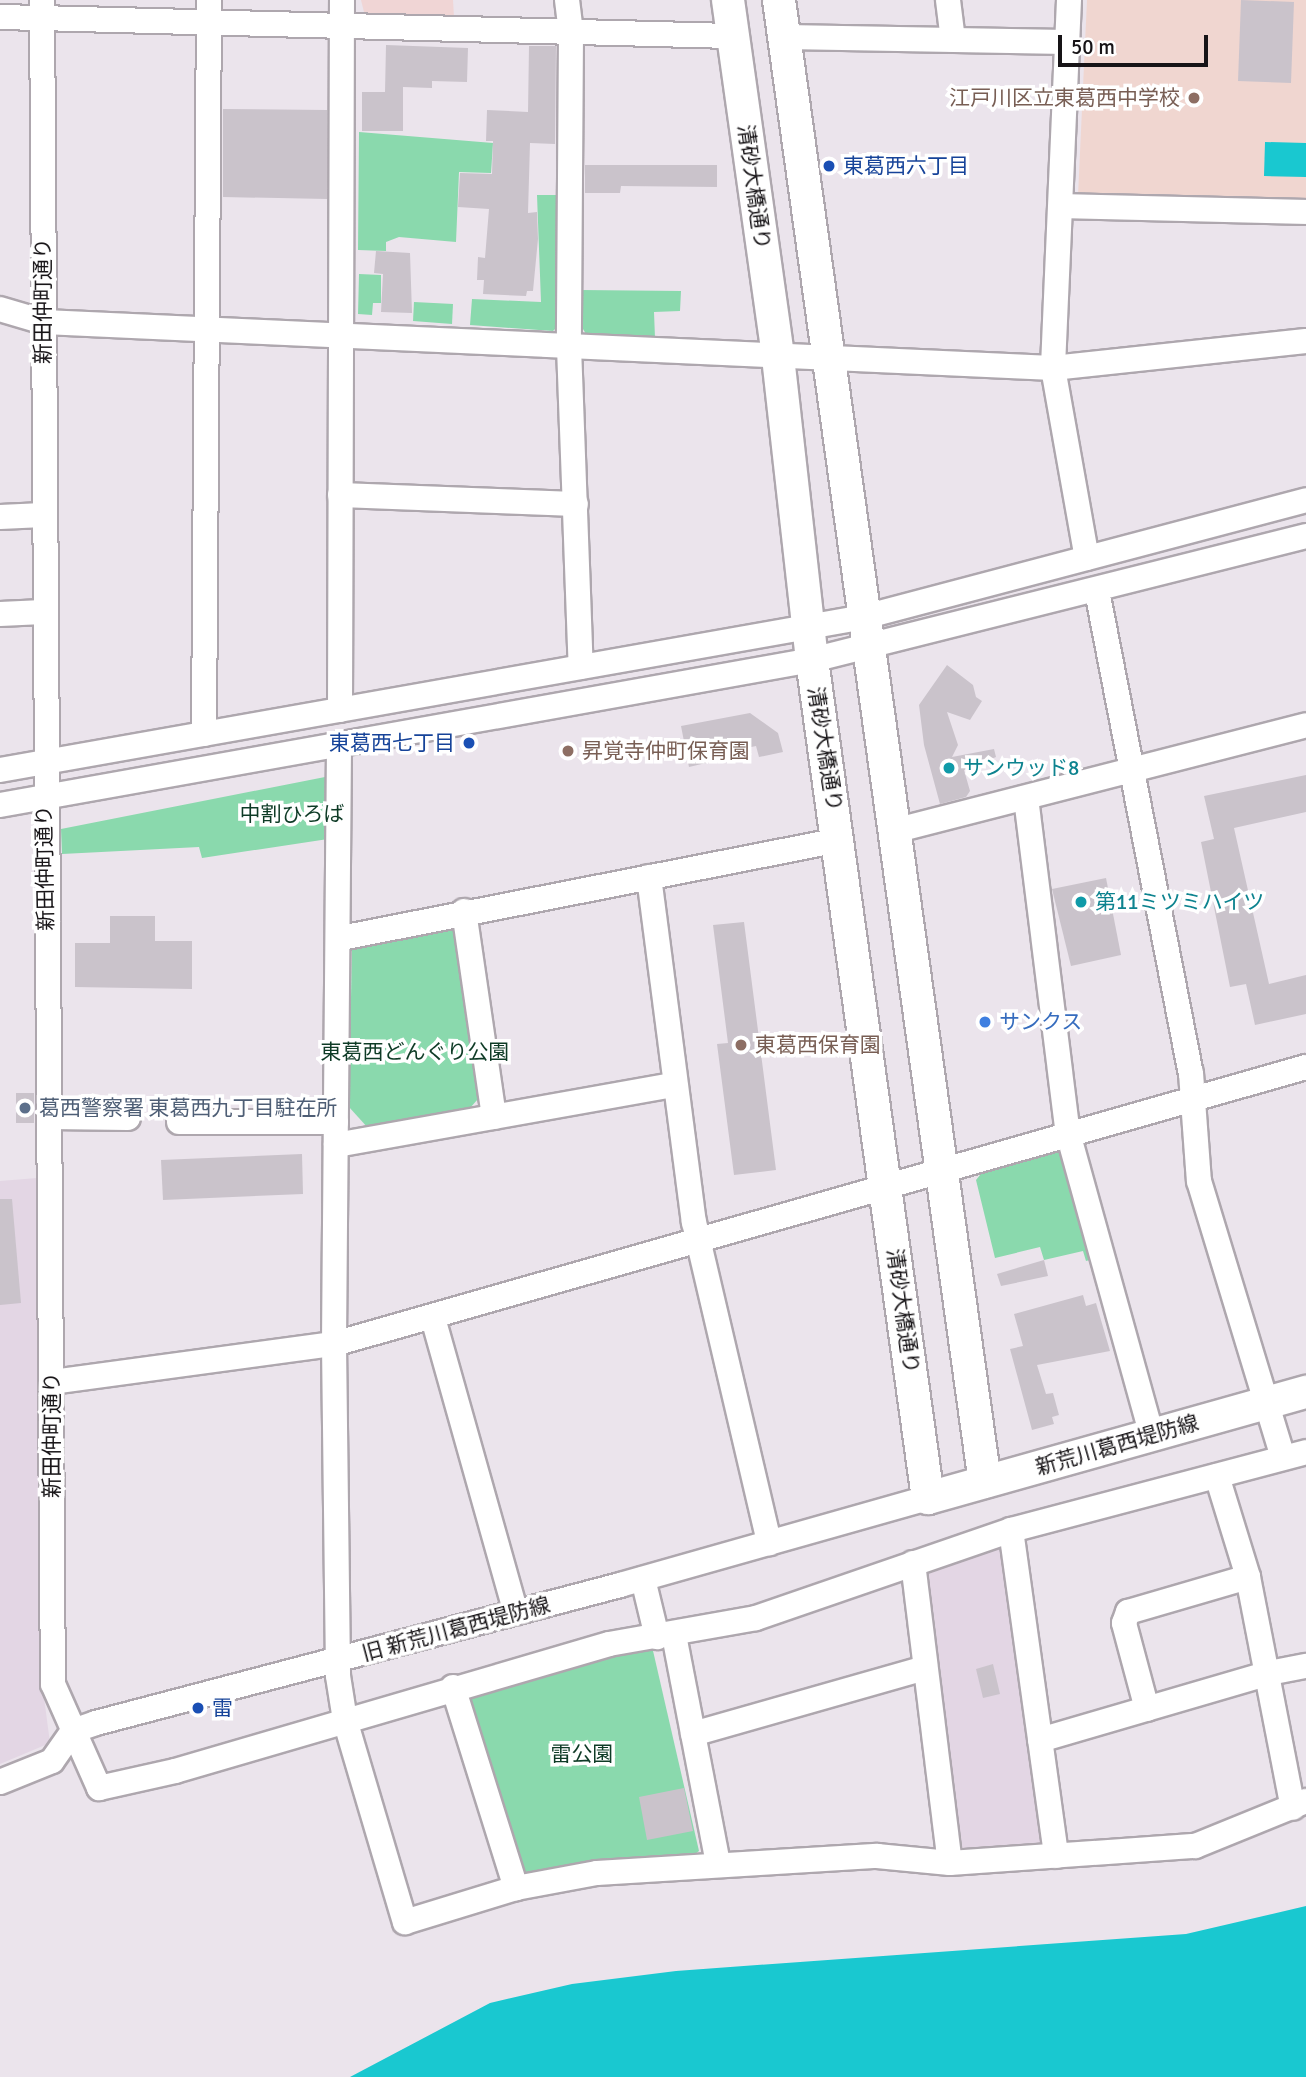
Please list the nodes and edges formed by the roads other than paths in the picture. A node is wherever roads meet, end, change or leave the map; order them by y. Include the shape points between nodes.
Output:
1 (342, 0) edge
2 (567, 0) edge
3 (728, 0) edge
4 (779, 0) edge
5 (948, 0) edge
6 (1069, 0) edge
7 (42, 11) edge
8 (209, 12) edge
9 (0, 17) edge
10 (342, 28) junction
11 (571, 34) junction
12 (732, 36) junction
13 (784, 37) junction
14 (954, 40) junction
15 (1068, 42) junction
16 (1060, 205) junction
17 (1306, 212) edge
18 (0, 309) edge
19 (44, 322) junction
20 (206, 330) junction
21 (342, 336) junction
22 (1306, 341) edge
23 (569, 347) junction
24 (778, 356) junction
25 (826, 359) junction
26 (1053, 368) junction
27 (340, 495) junction
28 (1306, 500) edge
29 (576, 503) junction
30 (43, 515) junction
31 (0, 517) edge
32 (1306, 536) edge
33 (1087, 558) junction
34 (1097, 591) junction
35 (43, 612) junction
36 (0, 614) edge
37 (863, 617) junction
38 (807, 627) junction
39 (868, 649) junction
40 (811, 660) junction
41 (581, 667) junction
42 (340, 710) junction
43 (1306, 725) edge
44 (204, 734) junction
45 (339, 746) junction
46 (43, 762) junction
47 (0, 769) edge
48 (1134, 769) junction
49 (44, 797) junction
50 (1026, 798) junction
51 (0, 805) edge
52 (894, 831) junction
53 (839, 840) junction
54 (649, 877) junction
55 (464, 911) junction
56 (341, 937) junction
57 (1306, 1067) edge
58 (673, 1085) junction
59 (1191, 1098) junction
60 (50, 1117) junction
61 (494, 1117) junction
62 (128, 1118) dead end
63 (179, 1122) dead end
64 (336, 1133) junction
65 (1068, 1133) junction
66 (939, 1172) junction
67 (886, 1186) junction
68 (697, 1240) junction
69 (433, 1318) junction
70 (334, 1344) junction
71 (52, 1381) junction
72 (1306, 1392) edge
73 (1267, 1403) junction
74 (1152, 1436) junction
75 (1294, 1455) edge
76 (1217, 1476) junction
77 (985, 1482) junction
78 (928, 1498) junction
79 (1011, 1531) junction
80 (769, 1543) junction
81 (914, 1563) junction
82 (1248, 1577) junction
83 (643, 1579) junction
84 (516, 1613) junction
85 (665, 1636) junction
86 (338, 1661) junction
87 (1306, 1666) edge
88 (925, 1668) junction
89 (1269, 1672) junction
90 (453, 1687) junction
91 (1147, 1709) junction
92 (345, 1720) junction
93 (73, 1731) junction
94 (693, 1734) junction
95 (1040, 1740) junction
96 (0, 1782) edge
97 (1299, 1805) edge
98 (1056, 1856) junction
99 (718, 1863) junction
100 (950, 1863) junction
101 (516, 1888) junction

1 - 10 street
2 - 11 street
3 - 12 main road, 清砂大橋通り
4 - 13 main road
5 - 14 street
6 - 15 street
7 - 8 street
7 - 9 street
7 - 19 street, 新田仲町通り
8 - 10 street
8 - 20 street
10 - 11 street
10 - 21 street
11 - 12 street
11 - 23 street
12 - 24 main road, 清砂大橋通り
13 - 14 street
13 - 25 main road
14 - 15 street
15 - 16 street
16 - 17 street
16 - 26 street
18 - 19 street
19 - 20 street
19 - 30 street, 新田仲町通り
20 - 21 street
20 - 44 street
21 - 23 street
21 - 27 street
22 - 26 street
23 - 24 street
23 - 29 street
24 - 25 street
24 - 38 main road, 清砂大橋通り
25 - 26 street
25 - 37 main road
26 - 33 street
27 - 29 street
27 - 42 street
28 - 33 street
29 - 41 street
30 - 31 street
30 - 35 street, 新田仲町通り
32 - 34 street
33 - 37 street
34 - 39 street
34 - 48 street
35 - 36 street
35 - 46 street, 新田仲町通り
37 - 38 street
37 - 39 main road
38 - 40 main road, 清砂大橋通り
38 - 41 street
39 - 40 street
39 - 52 main road
40 - 45 street
40 - 53 main road, 清砂大橋通り
41 - 42 street
42 - 44 street
43 - 48 street
44 - 46 street
45 - 49 street
45 - 56 street
46 - 47 street
46 - 49 street, 新田仲町通り
48 - 50 street
48 - 59 street via 1191,1073
49 - 51 street
49 - 60 street, 新田仲町通り
50 - 52 street
50 - 65 street
52 - 66 main road
53 - 54 street
53 - 67 main road, 清砂大橋通り
54 - 55 street
54 - 58 street
55 - 56 street
55 - 61 street
56 - 64 street
57 - 59 street
58 - 61 street
58 - 68 street
59 - 65 street
59 - 73 street via 1199,1181
60 - 62 street
60 - 71 street, 新田仲町通り
61 - 64 street
63 - 64 street
64 - 70 street
65 - 66 street
65 - 74 street
66 - 67 street
66 - 77 main road
67 - 68 street
67 - 78 main road, 清砂大橋通り
68 - 69 street
68 - 80 street
69 - 70 street
69 - 84 street
70 - 71 street
70 - 86 street
71 - 93 street, 新田仲町通り via 53,1684
72 - 73 main road, 新荒川葛西堤防線
73 - 74 main road, 新荒川葛西堤防線
73 - 75 street
74 - 77 main road, 新荒川葛西堤防線
75 - 76 street
76 - 79 street
76 - 82 street
77 - 78 main road, 新荒川葛西堤防線
78 - 80 street, 旧 新荒川葛西堤防線
79 - 81 street
79 - 95 street
80 - 83 street, 旧 新荒川葛西堤防線
81 - 85 street via 756,1618
81 - 88 street
82 - 89 street
82 - 91 street via 1128,1612 1124,1623
83 - 84 street, 旧 新荒川葛西堤防線
83 - 85 street
84 - 86 street, 旧 新荒川葛西堤防線
85 - 90 street via 609,1644
85 - 94 street
86 - 92 street
86 - 93 street, 旧 新荒川葛西堤防線
87 - 89 street
88 - 94 street
88 - 100 street
89 - 91 street
89 - 97 street
90 - 92 street
90 - 101 street
91 - 95 street
92 - 93 street, 新田仲町通り via 175,1771 99,1788
92 - 101 street via 405,1922
93 - 96 street via 52,1760
94 - 99 street
95 - 98 street
97 - 98 street via 1195,1846
98 - 100 street
99 - 100 street via 877,1856
99 - 101 street via 597,1873

